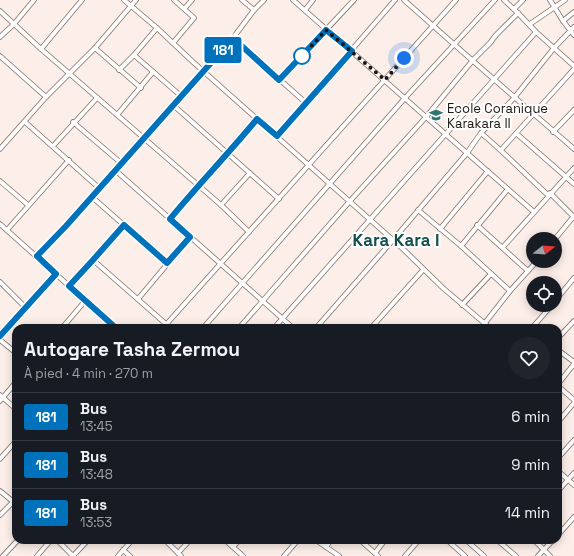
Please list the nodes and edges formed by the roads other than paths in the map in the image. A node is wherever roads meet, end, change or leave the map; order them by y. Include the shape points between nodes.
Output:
1 (34, 0) edge
2 (82, 0) edge
3 (124, 0) edge
4 (136, 0) edge
5 (174, 0) edge
6 (192, 0) edge
7 (242, 0) edge
8 (264, 0) edge
9 (293, 0) edge
10 (313, 0) edge
11 (354, 0) edge
12 (395, 0) edge
13 (404, 0) edge
14 (456, 0) edge
15 (494, 0) edge
16 (504, 0) edge
17 (523, 0) edge
18 (550, 0) edge
19 (565, 0) edge
20 (131, 6) junction
21 (185, 8) junction
22 (555, 8) junction
23 (514, 9) junction
24 (254, 10) junction
25 (304, 10) junction
26 (0, 11) edge
27 (574, 12) edge
28 (518, 13) junction
29 (563, 21) junction
30 (14, 24) junction
31 (530, 24) junction
32 (433, 26) junction
33 (574, 27) edge
34 (157, 28) junction
35 (326, 30) junction
36 (570, 30) junction
37 (536, 32) junction
38 (574, 35) edge
39 (0, 37) edge
40 (233, 38) junction
41 (173, 43) junction
42 (454, 44) junction
43 (95, 48) junction
44 (554, 48) junction
45 (41, 50) junction
46 (352, 51) junction
47 (134, 55) junction
48 (0, 56) edge
49 (473, 60) junction
50 (574, 67) edge
51 (119, 70) junction
52 (204, 71) junction
53 (154, 72) junction
54 (70, 74) junction
55 (279, 80) junction
56 (385, 80) junction
57 (494, 80) junction
58 (140, 88) junction
59 (181, 96) junction
60 (46, 97) junction
61 (97, 98) junction
62 (405, 98) junction
63 (514, 98) junction
64 (306, 103) junction
65 (173, 105) junction
66 (574, 112) edge
67 (535, 114) junction
68 (117, 115) junction
69 (426, 117) junction
70 (257, 119) junction
71 (25, 122) junction
72 (73, 122) junction
73 (553, 132) junction
74 (481, 133) junction
75 (444, 134) junction
76 (517, 134) junction
77 (277, 136) junction
78 (144, 138) junction
79 (53, 146) junction
80 (0, 149) edge
81 (501, 150) junction
82 (574, 150) edge
83 (228, 153) junction
84 (467, 153) junction
85 (69, 160) junction
86 (121, 163) junction
87 (308, 165) junction
88 (574, 168) edge
89 (115, 170) junction
90 (488, 171) junction
91 (250, 173) junction
92 (566, 177) junction
93 (0, 181) edge
94 (330, 184) junction
95 (574, 184) edge
96 (198, 185) junction
97 (99, 188) junction
98 (508, 189) junction
99 (549, 194) junction
100 (92, 197) junction
101 (279, 199) junction
102 (350, 201) junction
103 (221, 205) junction
104 (28, 206) junction
105 (418, 210) junction
106 (534, 212) junction
107 (574, 216) edge
108 (170, 219) junction
109 (370, 219) junction
110 (0, 224) edge
111 (124, 225) junction
112 (477, 225) junction
113 (440, 229) junction
114 (7, 230) junction
115 (249, 232) junction
116 (561, 232) edge
117 (190, 237) junction
118 (394, 240) junction
119 (461, 246) junction
120 (503, 247) junction
121 (37, 256) junction
122 (93, 260) junction
123 (167, 263) junction
124 (221, 264) junction
125 (531, 268) edge
126 (424, 270) junction
127 (528, 271) junction
128 (56, 274) junction
129 (491, 274) junction
130 (574, 278) edge
131 (0, 282) edge
132 (242, 283) junction
133 (69, 286) junction
134 (510, 291) junction
135 (562, 293) edge
136 (138, 299) junction
137 (85, 301) junction
138 (262, 301) junction
139 (462, 304) junction
140 (26, 308) junction
141 (546, 312) edge
142 (282, 319) junction
143 (574, 320) edge
144 (65, 324) edge
145 (111, 324) edge
146 (163, 324) edge
147 (167, 324) edge
148 (206, 324) edge
149 (242, 324) edge
150 (278, 324) edge
151 (288, 324) edge
152 (320, 324) edge
153 (375, 324) edge
154 (485, 324) joint
155 (536, 324) edge
156 (562, 334) edge
157 (0, 336) edge
158 (0, 340) edge
159 (12, 350) edge
160 (562, 353) edge
161 (574, 363) edge
162 (562, 380) edge
163 (12, 386) edge
164 (562, 389) edge
165 (1, 398) edge
166 (574, 400) edge
167 (574, 403) edge
168 (12, 406) edge
169 (562, 417) edge
170 (574, 440) edge
171 (12, 446) edge
172 (562, 454) edge
173 (0, 459) edge
174 (574, 473) edge
175 (562, 475) edge
176 (568, 480) junction
177 (574, 485) edge
178 (562, 487) edge
179 (0, 491) edge
180 (12, 500) edge
181 (12, 505) edge
182 (0, 515) edge
183 (574, 517) edge
184 (562, 530) edge
185 (14, 544) edge
186 (48, 544) edge
187 (61, 544) edge
188 (84, 544) edge
189 (128, 544) edge
190 (169, 544) edge
191 (187, 544) edge
192 (230, 544) edge
193 (236, 544) edge
194 (294, 544) edge
195 (323, 544) edge
196 (364, 544) edge
197 (383, 544) edge
198 (415, 544) edge
199 (452, 544) edge
200 (470, 544) edge
201 (502, 544) edge
202 (538, 544) edge
203 (549, 544) edge
204 (326, 546) joint
205 (233, 547) junction
206 (123, 550) junction
207 (544, 550) junction
208 (180, 555) edge
209 (376, 555) edge
210 (4, 556) edge
211 (37, 556) edge
212 (73, 556) edge
213 (118, 556) edge
214 (130, 556) edge
215 (243, 556) edge
216 (284, 556) edge
217 (339, 556) edge
218 (404, 556) edge
219 (465, 556) edge
220 (484, 556) edge
221 (516, 556) edge
222 (538, 556) edge
223 (550, 556) edge

1 - 30 street
2 - 45 street
3 - 20 street
4 - 20 street
5 - 21 street
6 - 21 street
7 - 24 street
8 - 24 street
9 - 25 street
10 - 25 street
11 - 35 street
12 - 46 street
13 - 32 street
14 - 32 street
15 - 42 street
16 - 23 street
17 - 23 street
18 - 22 street
19 - 22 street
20 - 34 street
20 - 43 street
21 - 41 street via 194,18
22 - 29 street
22 - 31 street
23 - 28 street
24 - 40 street
25 - 35 street
26 - 30 street
27 - 29 street
28 - 31 street
28 - 49 street
29 - 36 street
30 - 39 street
30 - 45 street
31 - 37 street
32 - 42 street
32 - 56 street
33 - 36 street
34 - 41 street
34 - 47 street
35 - 46 street
35 - 55 street
36 - 38 street
36 - 44 street
37 - 44 street
37 - 57 street
40 - 52 street
40 - 55 street
41 - 52 street
42 - 49 street
42 - 62 street
43 - 51 street
43 - 54 street
44 - 50 street
44 - 63 street
45 - 54 street
46 - 56 street
46 - 64 street
47 - 51 street
47 - 53 street
48 - 60 street
49 - 57 street
49 - 69 street
50 - 67 street
51 - 58 street
52 - 59 street
52 - 70 street
53 - 58 street
53 - 59 street
54 - 60 street
54 - 61 street
55 - 64 street
56 - 62 street
56 - 87 street
57 - 63 street
57 - 75 street
58 - 68 street
59 - 65 street
60 - 71 street
61 - 68 street
61 - 72 street
62 - 69 street
62 - 94 street
63 - 67 street
63 - 74 street
64 - 77 street
65 - 78 street
65 - 83 street
66 - 73 street
67 - 73 street
67 - 76 street
68 - 78 street
69 - 75 street
69 - 102 street
70 - 77 street
70 - 83 street
71 - 79 street
71 - 80 street
72 - 79 street
72 - 86 street
73 - 82 street
74 - 81 street
74 - 84 street
75 - 84 street
75 - 109 street
76 - 81 street
76 - 92 street
77 - 87 street
78 - 86 street
78 - 96 street
79 - 85 street
81 - 99 street
83 - 91 street
83 - 96 street
84 - 90 street
84 - 105 street
85 - 97 street
85 - 104 street
86 - 89 street
87 - 94 street
87 - 101 street
88 - 92 street
89 - 97 street
89 - 108 street
90 - 98 street
90 - 113 street
91 - 101 street
91 - 103 street
92 - 95 street
92 - 99 street
93 - 104 street
94 - 102 street
94 - 132 street
96 - 103 street
96 - 108 street
97 - 100 street
98 - 106 street
98 - 112 street
99 - 106 street
99 - 107 street
100 - 111 street
100 - 121 street
101 - 115 street
102 - 109 street
102 - 138 street
103 - 115 street
104 - 114 street
105 - 113 street
105 - 118 street
106 - 120 street
107 - 116 street
108 - 117 street
109 - 118 street
109 - 142 street
110 - 114 street
111 - 122 street
111 - 123 street
112 - 119 street
112 - 120 street
113 - 119 street
114 - 121 street
115 - 124 street
117 - 123 street
117 - 124 street
118 - 126 street
118 - 152 street
119 - 129 street
120 - 127 street
121 - 128 street
122 - 133 street
122 - 136 street
123 - 136 street
124 - 132 street
124 - 147 street
125 - 127 street
126 - 139 street
126 - 153 street
127 - 134 street
128 - 133 street
128 - 140 street
129 - 134 street
129 - 139 street
130 - 135 street
131 - 140 street
132 - 138 street
132 - 148 street
133 - 137 street
134 - 154 street
136 - 146 street
137 - 144 street
137 - 145 street
138 - 142 street
138 - 149 street
139 - 154 street
140 - 157 street
141 - 155 street
142 - 150 street
142 - 151 street
143 - 156 street
158 - 159 street
160 - 161 street
161 - 162 street
163 - 165 street
164 - 166 street
165 - 168 street
167 - 169 street
170 - 172 street
171 - 173 street
174 - 176 street
175 - 176 street
176 - 177 street
176 - 178 street
179 - 180 street
181 - 182 street
183 - 184 street
185 - 210 street
186 - 211 street
187 - 212 street
188 - 212 street
189 - 206 street
190 - 208 street
191 - 208 street
192 - 205 street
193 - 205 street
194 - 216 street
195 - 204 street
196 - 209 street
197 - 209 street
198 - 218 street
199 - 219 street
200 - 220 street
201 - 221 street
202 - 207 street
203 - 207 street
204 - 217 street
205 - 215 street
206 - 213 street
206 - 214 street
207 - 222 street
207 - 223 street

